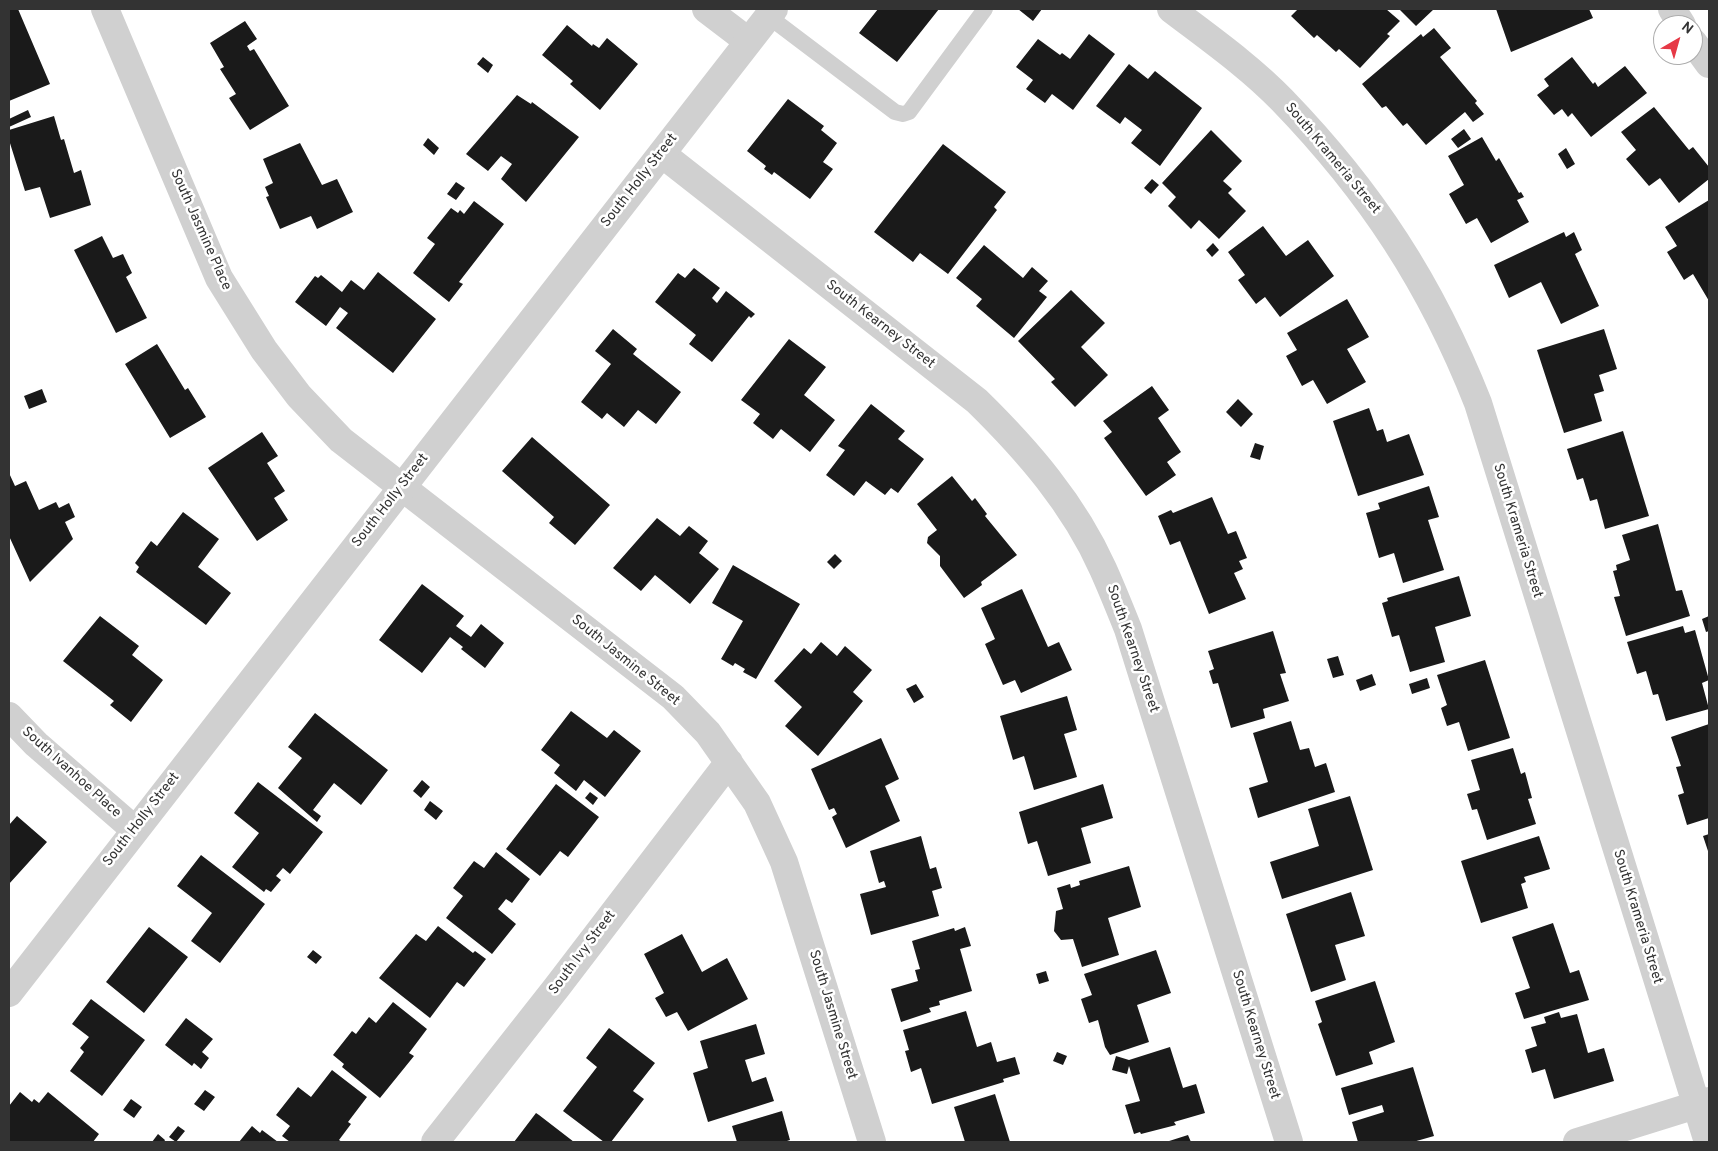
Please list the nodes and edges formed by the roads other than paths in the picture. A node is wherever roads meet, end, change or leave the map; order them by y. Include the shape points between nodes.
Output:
1 (104, 9) edge
2 (706, 9) edge
3 (985, 9) edge
4 (1171, 9) edge
5 (771, 13) edge
6 (748, 41) junction
7 (662, 154) junction
8 (402, 487) junction
9 (9, 716) edge
10 (729, 762) junction
11 (135, 830) junction
12 (9, 993) edge
13 (1702, 1103) edge
14 (435, 1142) edge
15 (872, 1142) edge
16 (1289, 1142) edge
17 (1577, 1142) edge
18 (1708, 1142) edge

1 - 8 street, South Jasmine Place via 219,278 264,350 300,396 340,440
2 - 6 street
3 - 5 lane via 909,112 903,114 895,112
4 - 13 street, South Krameria Street via 1240,61 1282,99 1349,174 1388,226 1441,318 1478,403
5 - 6 street, South Holly Street
6 - 7 street, South Holly Street
7 - 8 street, South Holly Street
7 - 16 street, South Kearney Street via 977,401 1012,434 1075,518 1103,568 1128,629
8 - 10 street, South Jasmine Street via 673,697 708,733
8 - 11 street, South Holly Street
9 - 11 street, South Ivanhoe Place via 36,744
10 - 14 street, South Ivy Street
10 - 15 street, South Jasmine Street via 758,803 784,862
11 - 12 street, South Holly Street
13 - 17 street
13 - 18 street, South Krameria Street

